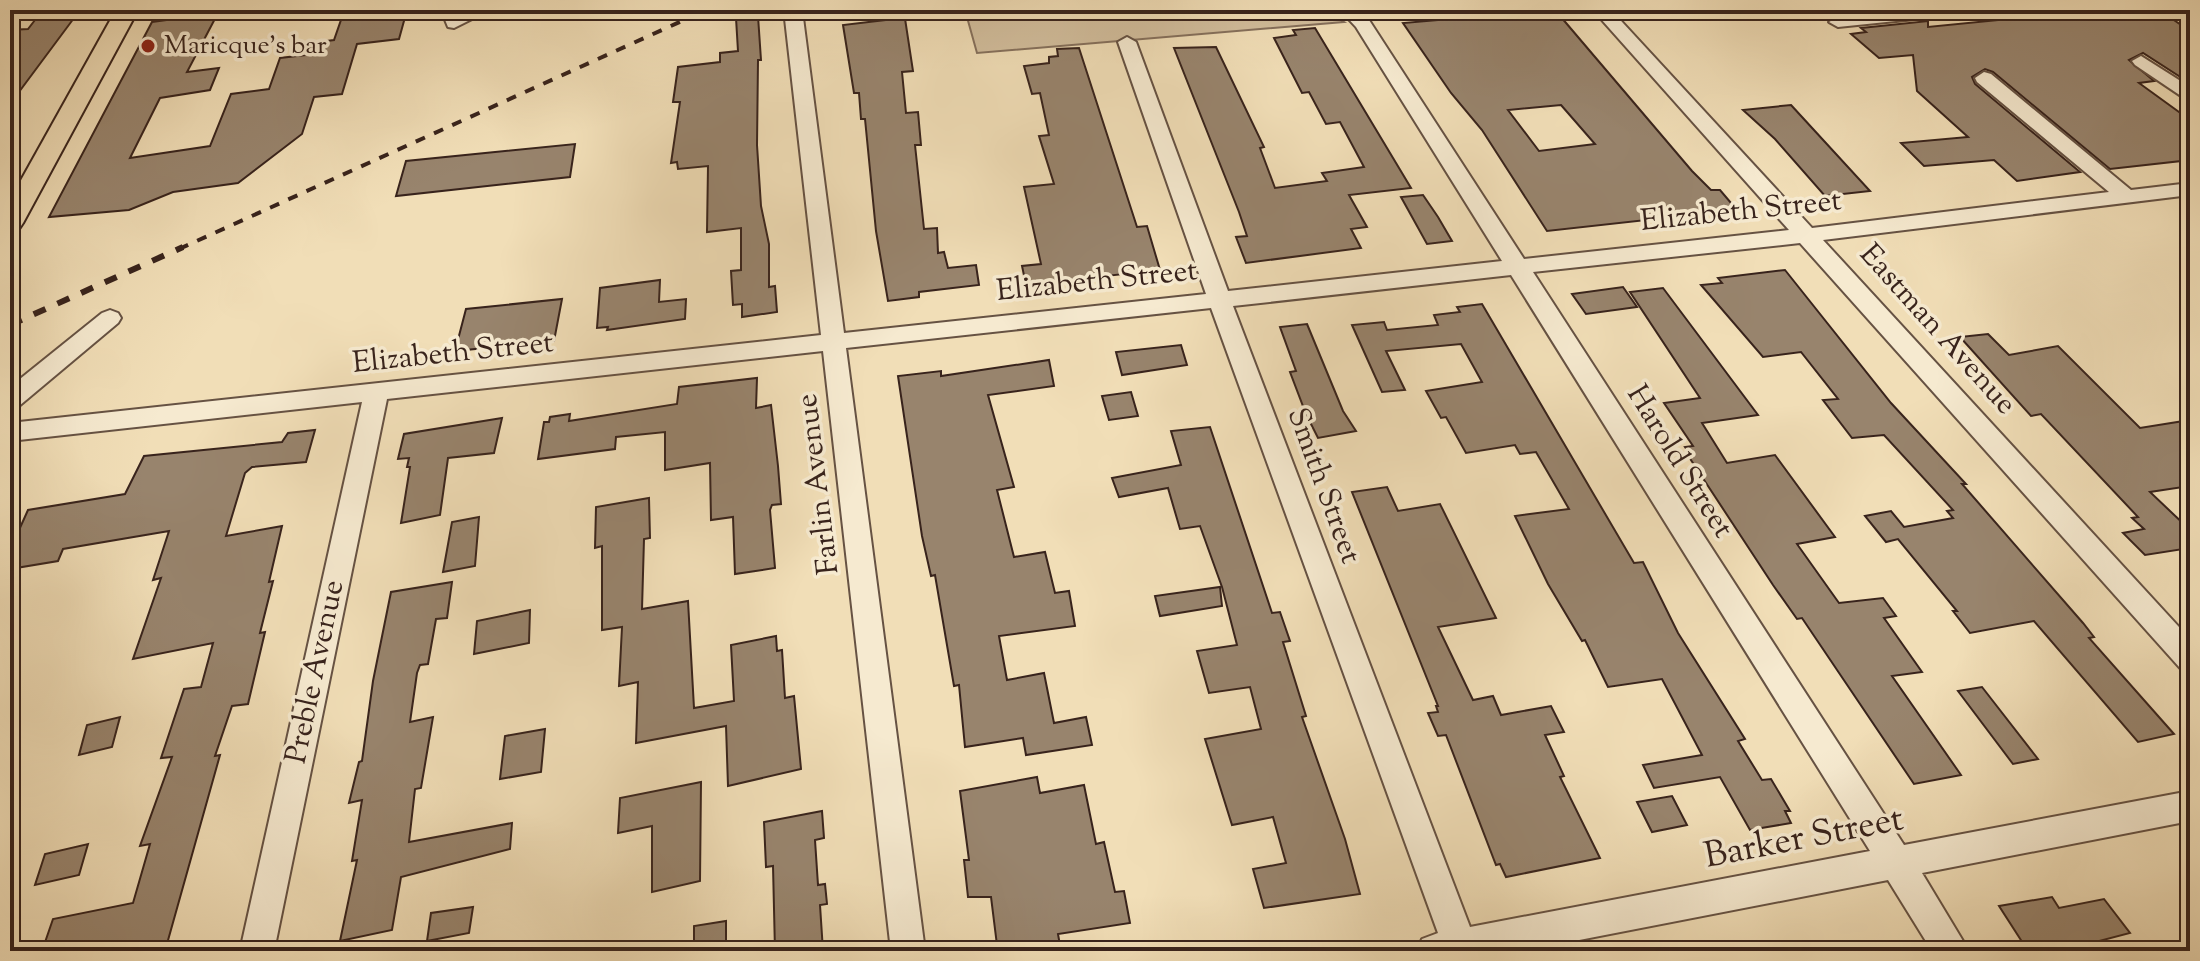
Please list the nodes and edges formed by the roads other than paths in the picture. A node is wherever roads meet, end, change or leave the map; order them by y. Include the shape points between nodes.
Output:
1 (127, 10) edge
2 (481, 10) edge
3 (793, 10) edge
4 (1349, 10) edge
5 (1602, 10) edge
6 (1954, 10) edge
7 (452, 17) edge
8 (1838, 22) dead end
9 (1127, 42) dead end
10 (2141, 61) dead end
11 (1984, 78) dead end
12 (2190, 96) edge
13 (2190, 189) edge
14 (2127, 197) junction
15 (10, 223) edge
16 (1809, 235) junction
17 (1517, 267) junction
18 (1219, 299) junction
19 (110, 318) dead end
20 (834, 341) junction
21 (376, 392) junction
22 (10, 400) edge
23 (10, 432) edge
24 (2190, 659) edge
25 (2190, 806) edge
26 (1895, 863) junction
27 (1452, 949) edge
28 (257, 951) edge
29 (908, 951) edge
30 (1952, 951) edge

1 - 15 main road
2 - 7 street
3 - 20 street, Farlin Avenue
4 - 17 street, Harold Street via 1363,24
5 - 16 street, Eastman Avenue
6 - 8 street
9 - 18 street, Smith Street
10 - 12 street
11 - 14 street
13 - 14 street, Elizabeth Street
14 - 16 street, Elizabeth Street
16 - 17 street, Elizabeth Street
16 - 24 street, Eastman Avenue
17 - 18 street, Elizabeth Street
17 - 26 street, Harold Street
18 - 20 street, Elizabeth Street
18 - 27 street, Smith Street
19 - 22 street
20 - 21 street, Elizabeth Street
20 - 29 street, Farlin Avenue
21 - 23 street, Elizabeth Street
21 - 28 street, Preble Avenue
25 - 26 street, Barker Street
26 - 27 street, Barker Street
26 - 30 street, Harold Street

